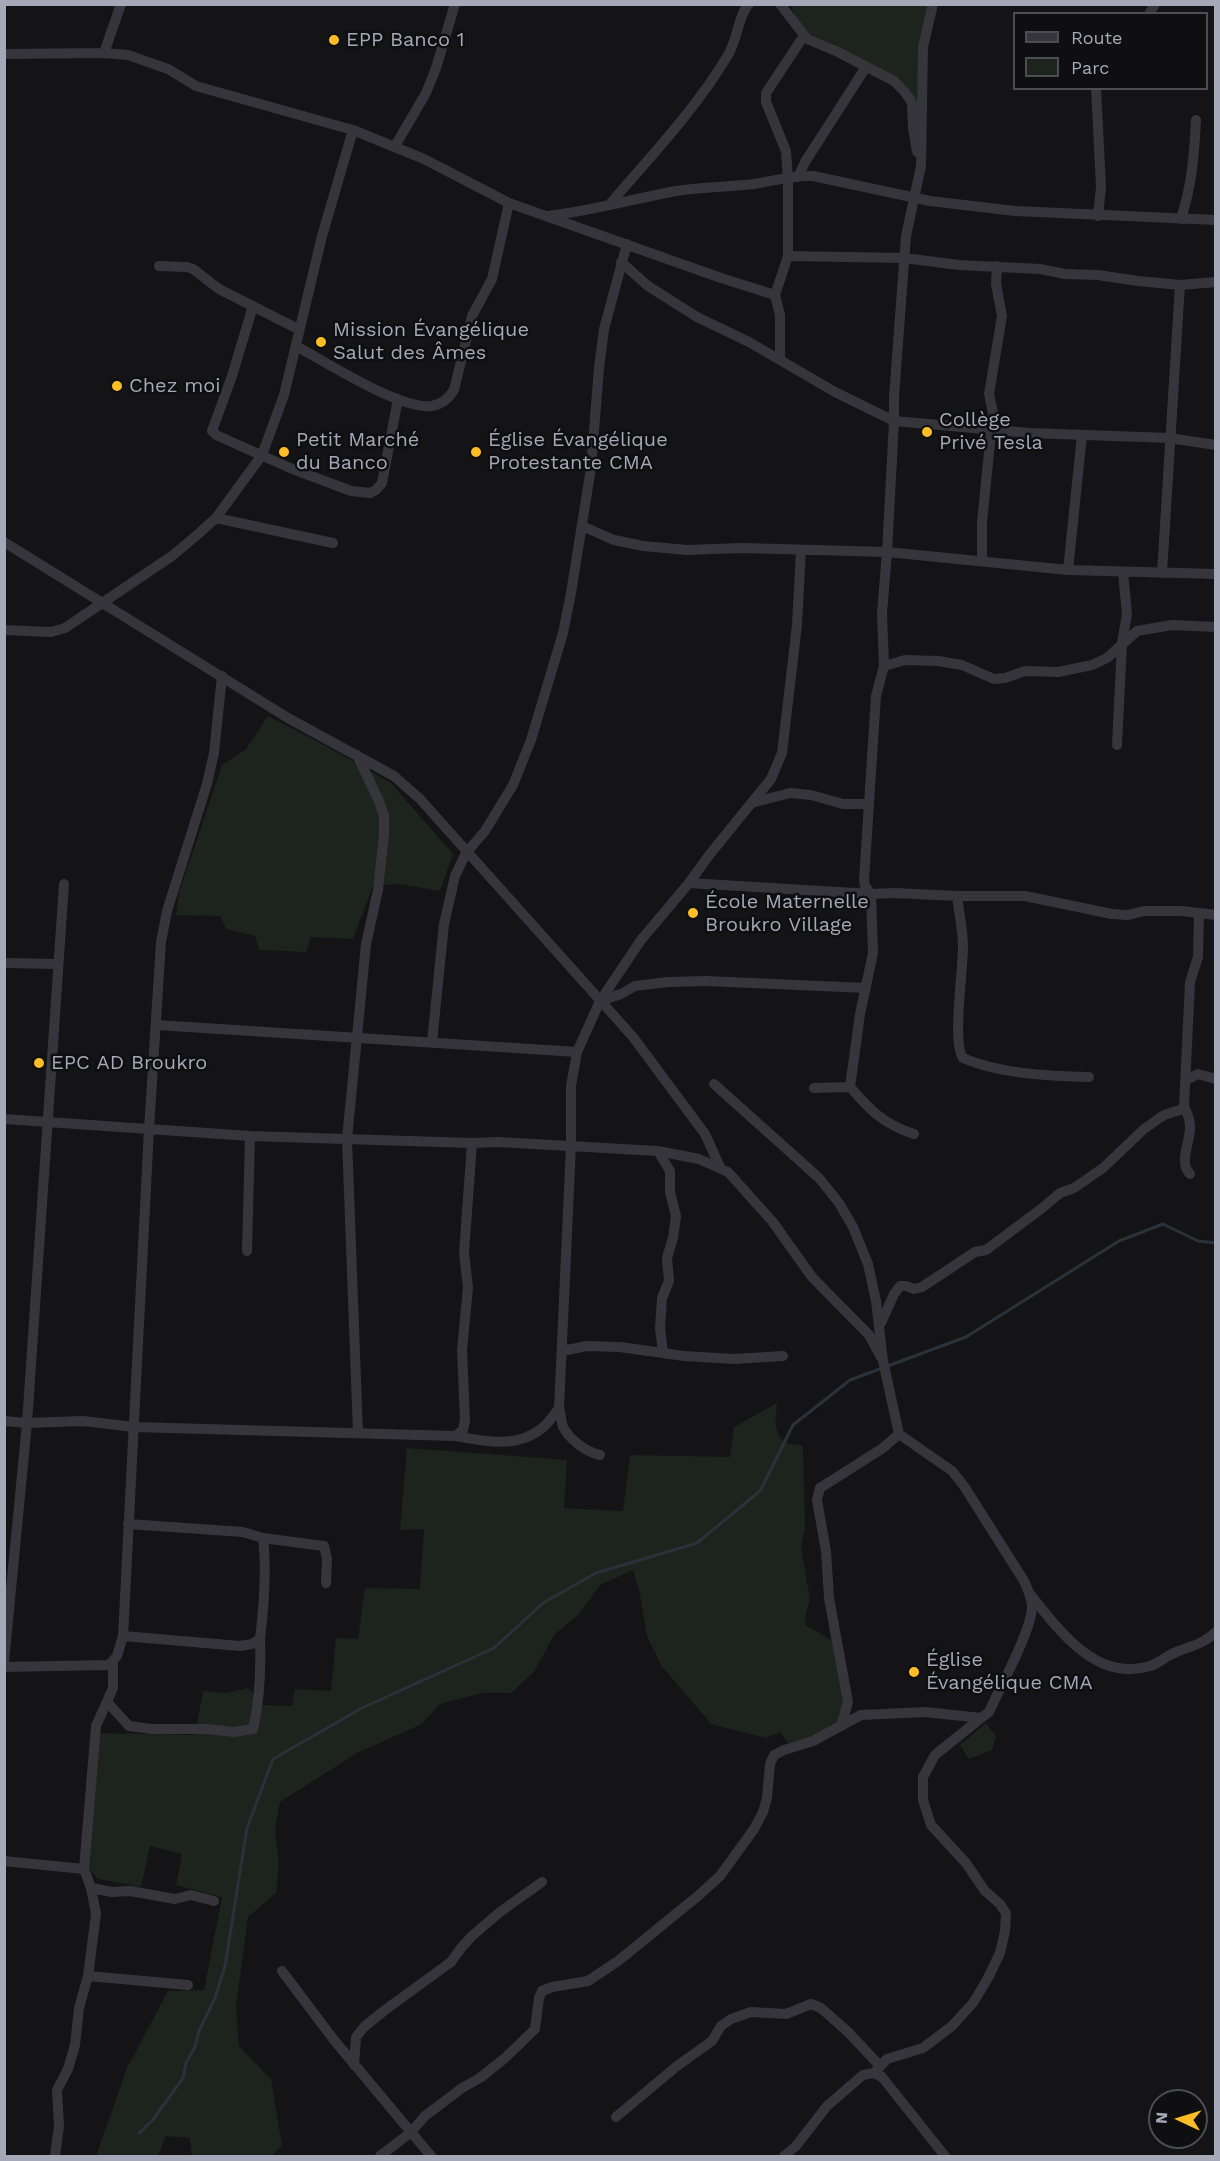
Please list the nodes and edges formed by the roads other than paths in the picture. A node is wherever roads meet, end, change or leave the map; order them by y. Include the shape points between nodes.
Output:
1 (121, 4) edge
2 (455, 4) edge
3 (749, 4) edge
4 (780, 4) edge
5 (933, 4) edge
6 (803, 36) junction
7 (104, 53) junction
8 (4, 54) edge
9 (866, 67) junction
10 (1096, 90) edge
11 (1196, 120) dead end
12 (353, 130) junction
13 (395, 146) junction
14 (921, 166) junction
15 (794, 177) junction
16 (913, 198) junction
17 (508, 203) junction
18 (609, 205) junction
19 (1098, 216) junction
20 (545, 217) junction
21 (1181, 219) junction
22 (1215, 220) edge
23 (627, 244) junction
24 (788, 256) junction
25 (904, 258) junction
26 (621, 262) junction
27 (159, 266) dead end
28 (998, 266) junction
29 (1215, 282) edge
30 (1180, 285) junction
31 (775, 295) junction
32 (253, 306) junction
33 (298, 329) junction
34 (296, 346) junction
35 (780, 360) junction
36 (398, 399) junction
37 (894, 421) junction
38 (990, 429) junction
39 (1082, 435) junction
40 (1169, 438) junction
41 (1215, 445) edge
42 (262, 455) junction
43 (216, 518) junction
44 (582, 526) junction
45 (4, 542) edge
46 (333, 543) dead end
47 (801, 550) junction
48 (887, 552) junction
49 (982, 561) junction
50 (1068, 570) junction
51 (1123, 572) junction
52 (1162, 573) junction
53 (1215, 574) edge
54 (103, 602) junction
55 (1215, 627) edge
56 (4, 630) edge
57 (1122, 643) junction
58 (884, 666) junction
59 (222, 676) junction
60 (1117, 746) dead end
61 (356, 754) junction
62 (754, 802) junction
63 (869, 804) junction
64 (466, 853) junction
65 (689, 883) junction
66 (64, 884) dead end
67 (871, 894) junction
68 (957, 896) junction
69 (1199, 913) junction
70 (1215, 915) edge
71 (626, 962) junction
72 (4, 963) edge
73 (58, 964) junction
74 (634, 986) junction
75 (866, 988) junction
76 (600, 1001) junction
77 (156, 1025) junction
78 (358, 1038) junction
79 (432, 1042) junction
80 (577, 1052) junction
81 (1089, 1077) dead end
82 (1215, 1079) edge
83 (1186, 1080) junction
84 (714, 1084) dead end
85 (850, 1087) junction
86 (814, 1088) dead end
87 (1184, 1107) junction
88 (4, 1119) edge
89 (48, 1122) junction
90 (149, 1129) junction
91 (914, 1134) dead end
92 (250, 1136) junction
93 (347, 1139) junction
94 (472, 1143) junction
95 (571, 1146) junction
96 (658, 1151) junction
97 (721, 1169) junction
98 (1190, 1174) dead end
99 (247, 1251) dead end
100 (880, 1324) junction
101 (869, 1335) junction
102 (562, 1351) junction
103 (663, 1353) junction
104 (783, 1356) dead end
105 (883, 1361) junction
106 (559, 1408) junction
107 (4, 1421) edge
108 (27, 1423) junction
109 (134, 1427) junction
110 (358, 1433) junction
111 (899, 1434) junction
112 (455, 1436) junction
113 (600, 1455) dead end
114 (128, 1524) junction
115 (262, 1538) junction
116 (326, 1583) dead end
117 (1030, 1594) junction
118 (1215, 1632) edge
119 (123, 1635) junction
120 (260, 1639) junction
121 (113, 1661) junction
122 (4, 1662) edge
123 (4, 1667) edge
124 (108, 1703) junction
125 (981, 1718) junction
126 (841, 1726) junction
127 (4, 1862) edge
128 (84, 1869) junction
129 (542, 1882) dead end
130 (91, 1888) junction
131 (214, 1901) dead end
132 (282, 1971) dead end
133 (88, 1976) junction
134 (188, 1985) dead end
135 (354, 2065) junction
136 (877, 2069) junction
137 (616, 2117) dead end
138 (410, 2133) junction
139 (55, 2157) edge
140 (380, 2157) edge
141 (431, 2157) edge
142 (784, 2157) edge
143 (945, 2157) edge

1 - 7 street
2 - 13 street via 426,93
3 - 18 street via 742,13 734,46 718,73
4 - 6 street
5 - 14 street via 923,47
6 - 9 street
6 - 15 street via 766,93
7 - 8 street
7 - 12 street via 128,55 168,69 196,86
9 - 14 street via 894,81 909,97
9 - 15 street
10 - 19 street via 1101,187
11 - 21 street via 1194,167
12 - 13 street
12 - 33 street
13 - 17 street
14 - 16 street
15 - 16 street via 813,176
15 - 18 street via 679,191
15 - 24 street
16 - 19 street via 1015,211
16 - 25 street
17 - 20 street
17 - 36 street via 492,279 472,316 454,390 440,404 430,406
18 - 20 street
19 - 21 street
20 - 23 street
21 - 22 street
23 - 26 street
23 - 31 street
24 - 25 street
24 - 31 street
25 - 28 street
25 - 37 street
26 - 35 street via 648,286 698,317
26 - 44 street via 598,368 591,468
27 - 32 street via 194,269 219,289
28 - 30 street
28 - 38 street via 996,284 1002,316 989,394 993,413
29 - 30 street
30 - 40 street
31 - 35 street via 780,315
32 - 33 street
32 - 42 street via 212,431
33 - 34 street
34 - 36 street
34 - 42 street
35 - 37 street
36 - 42 street via 382,483 370,493 351,491
37 - 38 street
37 - 48 street
38 - 39 street
38 - 49 street
39 - 40 street
39 - 50 street
40 - 41 street
40 - 52 street
42 - 43 street
43 - 46 street
43 - 54 street via 172,556
44 - 47 street via 614,540 643,546
44 - 64 street via 562,633 531,740 513,785 485,831
45 - 54 street
47 - 48 street
47 - 62 street via 797,625 782,753 771,779
48 - 49 street
48 - 58 street via 882,613
49 - 50 street
50 - 51 street
51 - 52 street
51 - 57 street via 1126,614
52 - 53 street
54 - 56 street via 58,631
54 - 59 street
55 - 57 street via 1152,627 1137,631
57 - 58 street via 1107,658 1092,665 1058,672 1025,671 1005,678 994,679 962,665 938,661 906,660
57 - 60 street
58 - 63 street via 876,696
59 - 61 street via 288,718
59 - 77 street via 207,784 161,942
61 - 64 street via 403,783
61 - 78 street via 384,816
62 - 63 street via 790,793 843,804
62 - 65 street
63 - 67 street via 864,880
64 - 76 street
64 - 79 street via 448,899
65 - 67 street
65 - 71 street
66 - 73 street
67 - 68 street
67 - 75 street via 873,953
68 - 69 street via 1025,896 1128,915 1144,911
68 - 81 street via 963,944 957,1035 963,1058 1048,1076
69 - 70 street
69 - 83 street via 1198,957 1190,982
71 - 74 street via 628,982
71 - 76 street
72 - 73 street
73 - 89 street
74 - 75 street via 706,981
74 - 76 street
75 - 85 street
76 - 80 street
76 - 97 street via 633,1037 705,1134
77 - 78 street
77 - 90 street
78 - 79 street
78 - 93 street
79 - 80 street
80 - 95 street
82 - 83 street via 1198,1074
83 - 87 street
84 - 100 street via 819,1178 839,1203 868,1264
85 - 86 street
85 - 91 street via 873,1114
87 - 98 street via 1191,1123 1185,1165
87 - 100 street via 1144,1129 1103,1168 1060,1193 986,1250 975,1252 922,1287 900,1286
88 - 89 street
89 - 90 street
89 - 108 street
90 - 92 street
90 - 109 street
92 - 93 street
92 - 99 street
93 - 94 street
93 - 110 street
94 - 95 street
94 - 112 street via 464,1253 468,1287 462,1350 465,1420 463,1430
95 - 96 street
95 - 102 street
96 - 97 street via 699,1159
96 - 103 street via 670,1171 676,1216 667,1258 669,1281 662,1298
97 - 101 street via 748,1193 812,1277
100 - 101 street
100 - 105 street
101 - 105 street
102 - 103 street via 587,1346
102 - 106 street
103 - 104 street via 734,1359
105 - 111 street
106 - 112 street via 543,1428 518,1441 490,1442
106 - 113 street via 564,1427 576,1442 589,1453
107 - 108 street
108 - 109 street via 83,1421
108 - 122 street
109 - 110 street
109 - 114 street
110 - 112 street
111 - 117 street via 942,1462 958,1478
111 - 126 street via 817,1493 829,1598 848,1702
114 - 115 street via 243,1532
114 - 119 street
115 - 116 street via 324,1546
115 - 120 street via 265,1554
117 - 118 street via 1073,1644 1109,1667 1151,1666 1171,1654 1197,1646
117 - 125 street via 1032,1608 1025,1633 989,1712
119 - 120 street via 240,1646
119 - 121 street
120 - 124 street via 261,1671 253,1729 234,1732 129,1726
121 - 123 street via 108,1665
121 - 124 street via 113,1688
124 - 128 street via 96,1726
125 - 126 street via 904,1711 861,1715
125 - 136 street via 935,1755 923,1777 923,1800 931,1825 1006,1913 1000,1953 973,2002 952,2026 923,2048 887,2059
126 - 138 street via 774,1755 767,1798 754,1829 720,1876 618,1961 588,1981 542,1990 535,2029 480,2078 425,2116
127 - 128 street
128 - 130 street
129 - 135 street via 472,1936 451,1962 364,2027 356,2037
130 - 131 street via 175,1899 191,1894
130 - 133 street via 96,1914
132 - 135 street
133 - 134 street
133 - 139 street via 72,2058 57,2090 59,2126
135 - 138 street
136 - 137 street via 848,2032 822,2008 811,2004 786,2014 751,2012 721,2026 712,2041
136 - 142 street via 863,2075 826,2106
136 - 143 street
138 - 140 street
138 - 141 street

